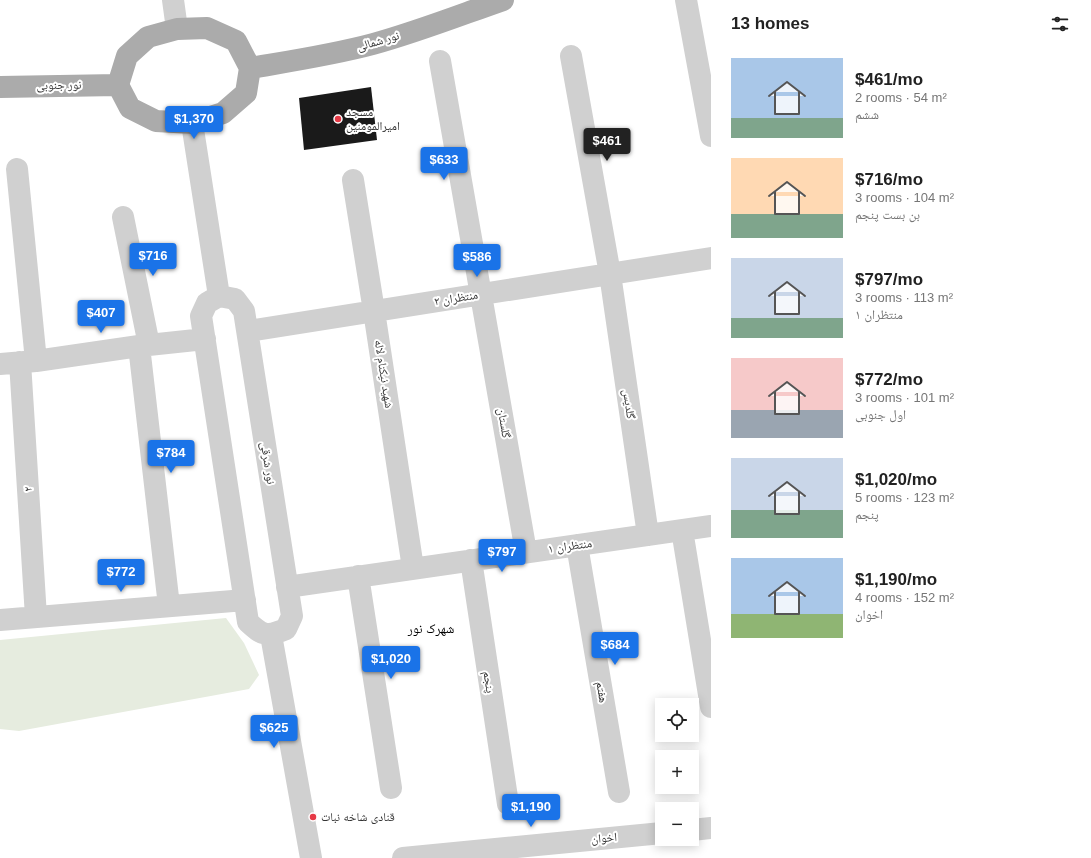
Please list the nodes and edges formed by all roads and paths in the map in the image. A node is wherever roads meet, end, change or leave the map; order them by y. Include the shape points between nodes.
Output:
1 (173, 0) edge
2 (503, 0) edge
3 (686, 0) edge
4 (177, 29) junction
5 (572, 56) dead end
6 (440, 61) dead end
7 (250, 68) junction
8 (118, 85) junction
9 (0, 87) edge
10 (192, 124) junction
11 (711, 136) edge
12 (17, 169) dead end
13 (353, 180) dead end
14 (124, 217) dead end
15 (711, 258) edge
16 (610, 274) junction
17 (481, 294) junction
18 (220, 296) junction
19 (374, 311) junction
20 (248, 331) junction
21 (205, 339) junction
22 (144, 345) junction
23 (19, 362) edge
24 (711, 526) edge
25 (682, 530) junction
26 (648, 535) junction
27 (577, 545) junction
28 (526, 552) junction
29 (471, 560) junction
30 (413, 568) junction
31 (358, 576) junction
32 (287, 586) junction
33 (245, 600) junction
34 (169, 606) junction
35 (36, 617) junction
36 (0, 620) edge
37 (272, 635) junction
38 (711, 707) edge
39 (391, 788) dead end
40 (619, 792) dead end
41 (508, 804) dead end
42 (711, 828) edge
43 (699, 829) edge
44 (655, 834) edge
45 (506, 853) edge
46 (311, 858) edge
47 (404, 858) edge

1 - 4 street
2 - 7 main road, نور شمالی via 373,44 312,58
3 - 11 street
4 - 7 main road via 206,28 236,41
4 - 8 main road via 148,37 127,56
5 - 16 street, گلدیس
6 - 17 street, گلستان
7 - 10 main road via 246,93 223,113
8 - 9 main road, نور جنوبی
8 - 10 main road via 130,108 156,121
10 - 18 street
12 - 23 street, ۲
13 - 19 street, شهید نیکنام لاله
14 - 22 street
15 - 16 street, منتظران ۲
16 - 17 street, منتظران ۲
16 - 26 street, گلدیس
17 - 19 street, منتظران ۲
17 - 28 street, گلستان
18 - 20 street, نور شرقی via 235,299 244,311
18 - 21 street via 207,303 201,316
19 - 20 street, منتظران ۲
19 - 30 street, شهید نیکنام لاله
20 - 32 street, نور شرقی
21 - 22 street
21 - 33 street
22 - 23 street
22 - 34 street
23 - 35 street, ۲
24 - 25 street, منتظران ۱
25 - 26 street, منتظران ۱
25 - 38 street
26 - 27 street, منتظران ۱
27 - 28 street, منتظران ۱
27 - 40 street, هفتم
28 - 29 street, منتظران ۱
29 - 30 street, منتظران ۱
29 - 41 street, پنجم
30 - 31 street, منتظران ۱
31 - 32 street, منتظران ۱
31 - 39 street
32 - 37 street, نور شرقی via 292,616 286,629
33 - 34 street
33 - 37 street via 248,622 259,632
34 - 35 street
35 - 36 street
37 - 46 street
42 - 43 street
44 - 45 street, اخوان
45 - 47 street, اخوان

